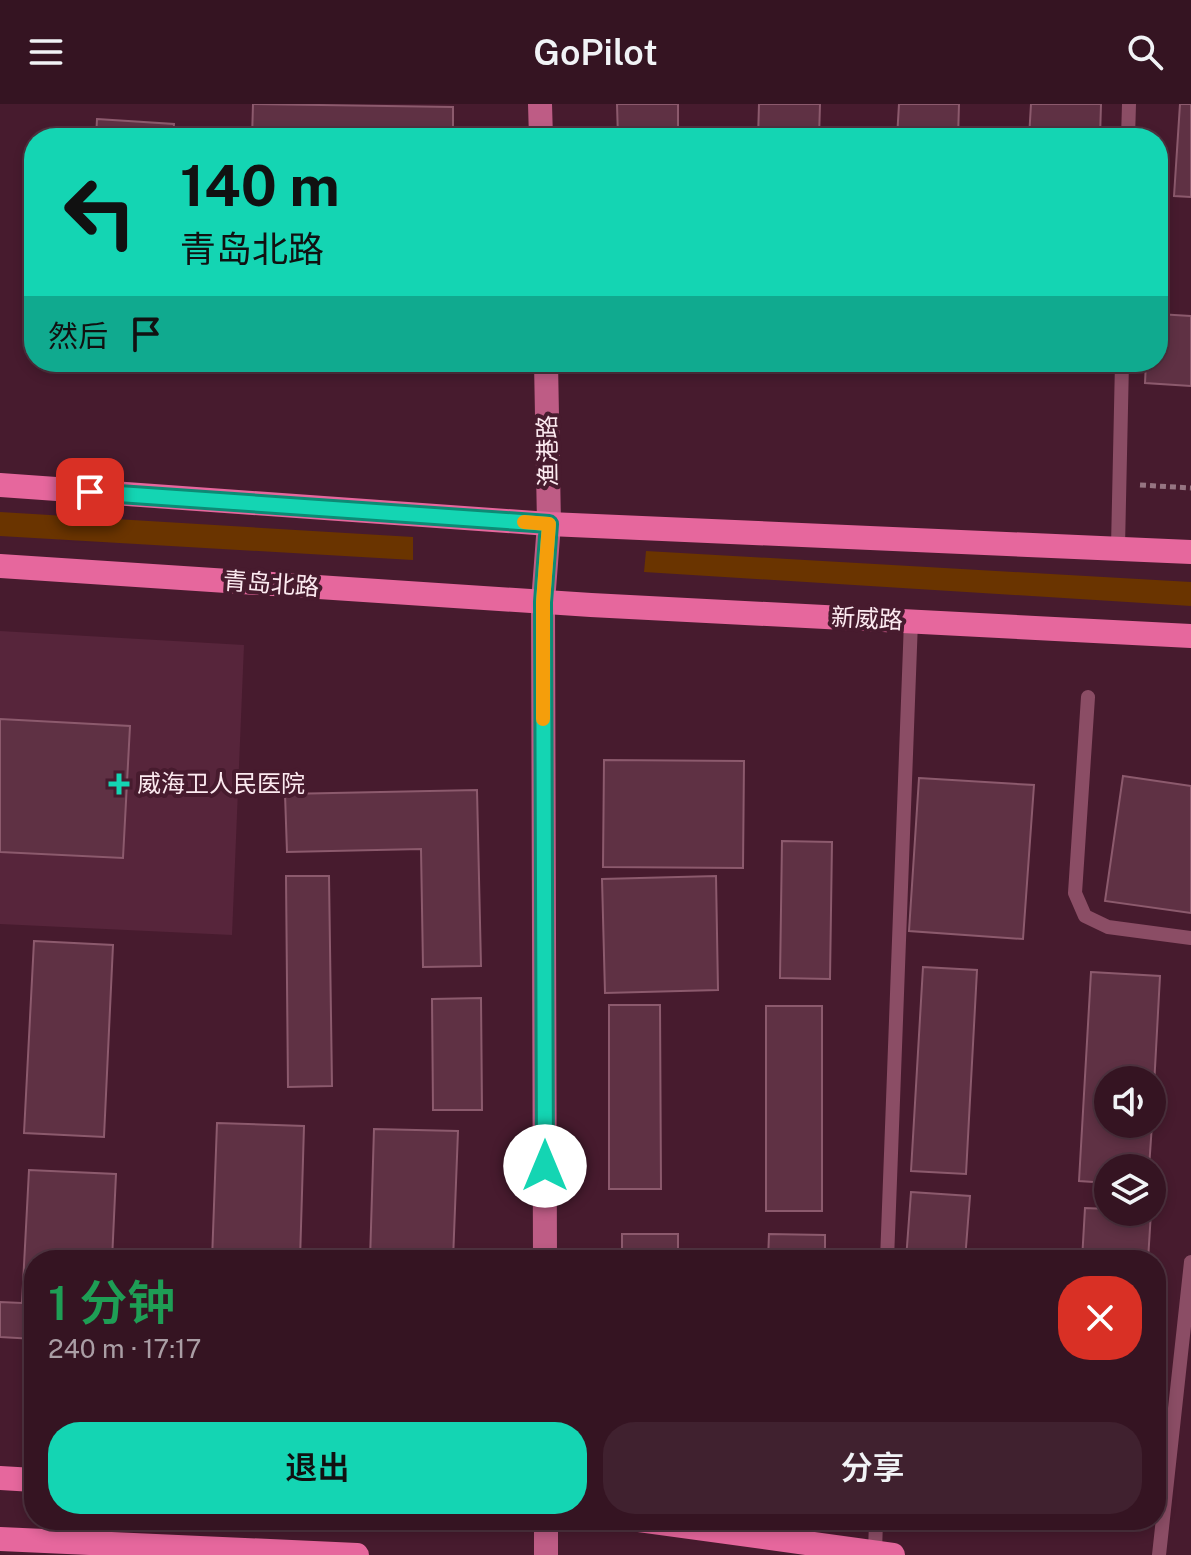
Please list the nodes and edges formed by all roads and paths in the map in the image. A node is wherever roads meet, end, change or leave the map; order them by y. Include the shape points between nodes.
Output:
1 (540, 104) edge
2 (1129, 104) edge
3 (541, 128) edge
4 (1128, 128) edge
5 (546, 372) edge
6 (1122, 372) edge
7 (1119, 483) junction
8 (0, 485) edge
9 (1191, 488) edge
10 (549, 524) junction
11 (1118, 547) junction
12 (1191, 552) edge
13 (0, 566) edge
14 (543, 602) junction
15 (911, 621) junction
16 (1191, 636) edge
17 (1088, 697) dead end
18 (1191, 938) edge
19 (545, 1250) edge
20 (887, 1250) edge
21 (1191, 1262) edge
22 (0, 1478) edge
23 (24, 1479) edge
24 (1166, 1491) edge
25 (546, 1530) edge
26 (711, 1530) edge
27 (878, 1530) edge
28 (1162, 1530) edge
29 (0, 1539) edge
30 (884, 1554) edge
31 (357, 1555) edge
32 (546, 1555) edge
33 (1159, 1555) edge

1 - 3 street
2 - 4 lane
5 - 10 street, 渔港路
6 - 7 lane
7 - 9 path
7 - 11 lane
8 - 10 main road
10 - 11 main road
10 - 14 street, 渔港路
11 - 12 main road
13 - 14 main road, 青岛北路
14 - 15 main road, 新威路
14 - 19 street, 渔港路
15 - 16 main road, 新威路
15 - 20 lane
17 - 18 lane via 1075,893 1085,916 1108,927
21 - 24 lane
22 - 23 main road
25 - 32 street
26 - 30 main road
27 - 30 lane
28 - 33 lane
29 - 31 main road

